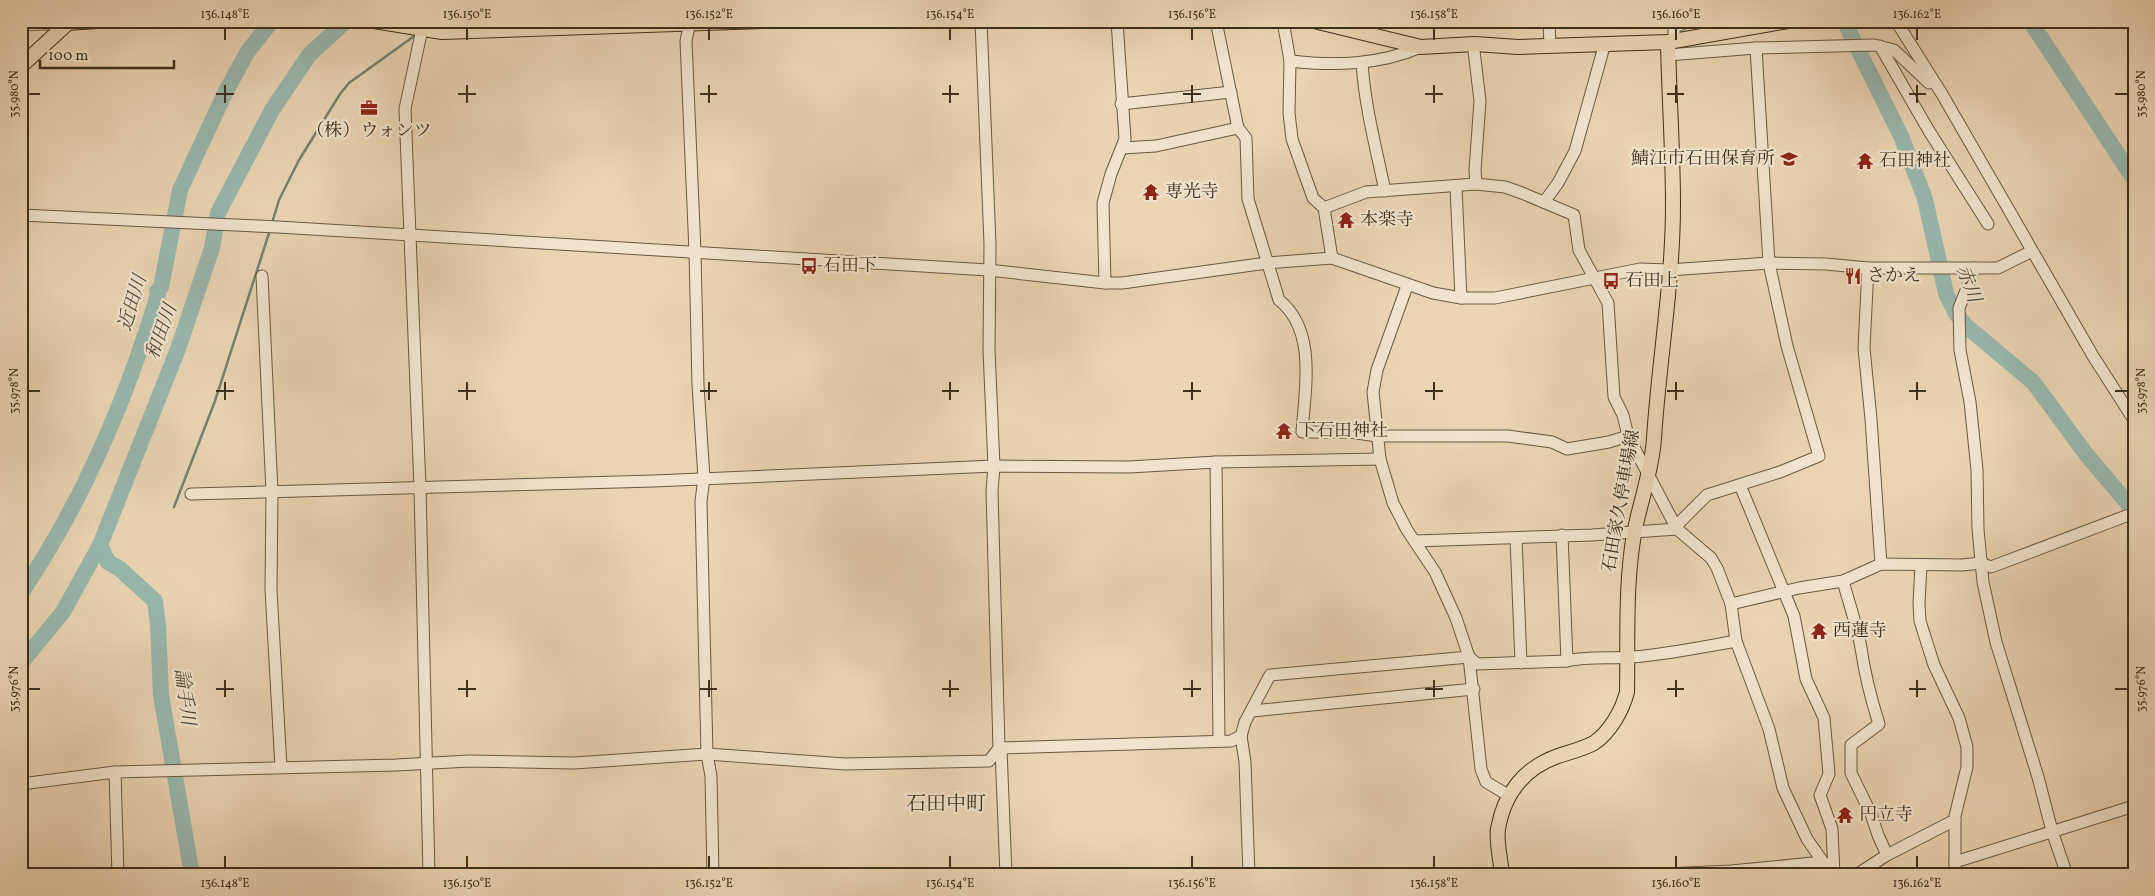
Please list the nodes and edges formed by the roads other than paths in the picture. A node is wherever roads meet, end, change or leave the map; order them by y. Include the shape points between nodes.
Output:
1 (97, 21) edge
2 (374, 21) edge
3 (763, 21) edge
4 (980, 21) edge
5 (1117, 21) edge
6 (1216, 21) edge
7 (1283, 21) edge
8 (1314, 21) edge
9 (1549, 21) edge
10 (1690, 21) edge
11 (1788, 21) edge
12 (1896, 21) edge
13 (68, 22) edge
14 (690, 22) edge
15 (21, 25) edge
16 (422, 29) junction
17 (1605, 43) junction
18 (1475, 44) junction
19 (1550, 45) junction
20 (1670, 46) junction
21 (1880, 46) junction
22 (1421, 47) junction
23 (1756, 48) junction
24 (1290, 62) junction
25 (1362, 63) junction
26 (21, 66) edge
27 (1231, 92) junction
28 (1942, 94) junction
29 (1122, 104) junction
30 (1238, 128) junction
31 (1122, 148) junction
32 (1476, 184) junction
33 (1456, 187) junction
34 (1386, 191) junction
35 (1544, 202) junction
36 (1324, 208) junction
37 (21, 215) edge
38 (1988, 224) dead end
39 (411, 236) junction
40 (2032, 251) junction
41 (695, 252) junction
42 (1332, 258) junction
43 (1769, 263) junction
44 (1268, 264) junction
45 (1868, 268) junction
46 (1975, 268) junction
47 (988, 270) junction
48 (1669, 270) junction
49 (262, 276) dead end
50 (1596, 279) junction
51 (1105, 283) junction
52 (1407, 286) junction
53 (1460, 298) junction
54 (2134, 420) edge
55 (1377, 436) junction
56 (1628, 436) junction
57 (1380, 459) junction
58 (1216, 462) junction
59 (994, 466) junction
60 (1649, 474) junction
61 (704, 478) junction
62 (1740, 485) junction
63 (420, 488) junction
64 (272, 492) junction
65 (191, 494) dead end
66 (2134, 513) edge
67 (1677, 528) junction
68 (1634, 532) junction
69 (1562, 535) junction
70 (1516, 538) junction
71 (1415, 541) junction
72 (1980, 563) junction
73 (1881, 564) junction
74 (1921, 565) junction
75 (1843, 581) junction
76 (1783, 591) junction
77 (1731, 604) junction
78 (1736, 641) junction
79 (1469, 657) junction
80 (1628, 658) junction
81 (1567, 661) junction
82 (1521, 663) junction
83 (1474, 689) junction
84 (1252, 711) junction
85 (1241, 736) junction
86 (1219, 741) junction
87 (1000, 749) junction
88 (707, 754) junction
89 (426, 763) junction
90 (281, 768) junction
91 (115, 772) junction
92 (21, 784) edge
93 (1508, 795) junction
94 (2134, 806) edge
95 (1955, 820) junction
96 (2052, 830) junction
97 (1887, 855) junction
98 (1955, 862) junction
99 (1830, 868) edge
100 (118, 875) edge
101 (429, 875) edge
102 (713, 875) edge
103 (1006, 875) edge
104 (1248, 875) edge
105 (1502, 875) edge
106 (1645, 875) edge
107 (1856, 875) edge
108 (1955, 875) edge
109 (2068, 875) edge

1 - 13 main road
2 - 16 main road
3 - 14 main road
4 - 47 street via 990,244
5 - 29 street
6 - 27 street
7 - 24 street
8 - 22 main road
9 - 19 street
10 - 20 street via 1674,27
11 - 20 main road
12 - 28 street
13 - 15 street
13 - 26 main road
14 - 16 main road via 442,32
14 - 41 street via 686,41
16 - 39 street via 405,109
17 - 19 main road
17 - 20 main road
17 - 35 street via 1575,151
18 - 19 main road
18 - 22 main road
18 - 32 street via 1480,102 1474,170
20 - 23 street
20 - 48 main road, 石田家久停車場線 via 1673,206
21 - 23 street
21 - 28 street via 1894,50
21 - 38 street
22 - 25 street via 1398,57
23 - 43 street
24 - 25 street
24 - 36 street via 1292,139 1313,198
25 - 34 street via 1372,135
27 - 29 street
27 - 30 street
28 - 40 street
29 - 31 street via 1125,139
30 - 31 street via 1156,146
30 - 44 street via 1246,138 1248,199
31 - 51 street via 1103,203
32 - 33 street
32 - 35 street via 1505,187
33 - 34 street
33 - 53 street
34 - 36 street via 1366,192
35 - 50 street via 1574,215 1579,250
36 - 42 street
37 - 39 street
39 - 41 street
39 - 63 street
40 - 46 street via 1998,268
40 - 54 street
41 - 47 street
41 - 61 street
42 - 44 street
42 - 52 street
43 - 45 street
43 - 48 street
43 - 62 street via 1787,346 1819,456
44 - 51 street
44 - 55 street via 1279,300 1289,308 1302,329 1306,360 1302,432 1350,432
45 - 46 street
45 - 73 street via 1864,348
46 - 72 street via 1959,308 1960,350 1975,451
47 - 51 street
47 - 59 street
48 - 50 street via 1640,268
48 - 60 main road, 石田家久停車場線
49 - 64 street
50 - 53 street via 1495,298
50 - 56 street via 1608,303 1614,397
52 - 53 street
52 - 55 street via 1377,370 1373,392
55 - 56 street via 1508,436 1552,442 1566,449
55 - 57 street
56 - 60 street
57 - 58 street
57 - 71 street via 1393,503
58 - 59 street via 1129,467
58 - 86 street
59 - 61 street
59 - 87 street via 992,490
60 - 67 street
60 - 68 main road, 石田家久停車場線
61 - 63 street
61 - 88 street via 701,501
62 - 67 street via 1707,494
62 - 76 street
63 - 64 street
63 - 89 street
64 - 65 street
64 - 90 street via 271,590
66 - 72 street via 1991,567
67 - 68 street
67 - 77 street via 1711,558
68 - 69 street
68 - 80 main road, 石田家久停車場線 via 1627,589
69 - 70 street
69 - 81 street
70 - 71 street
70 - 82 street
71 - 79 street via 1435,572
72 - 74 street
72 - 96 street via 1996,642
73 - 74 street
73 - 75 street
74 - 95 street via 1920,621 1934,664 1959,718 1967,747 1967,767
75 - 76 street
75 - 97 street via 1870,698 1880,724 1851,745 1851,773
76 - 77 street
76 - 99 street via 1794,616 1806,679 1826,724 1829,774 1820,795 1832,830 1835,861
77 - 78 street
78 - 80 street
78 - 99 street via 1769,729 1784,788 1807,839
79 - 82 street via 1477,664
79 - 83 street
79 - 84 street via 1270,675
80 - 81 street
80 - 93 main road, 石田家久停車場線 via 1625,700 1606,732 1585,747 1543,763 1528,773
81 - 82 street
83 - 84 street
83 - 93 street via 1481,769 1486,782
84 - 85 street
85 - 86 street via 1231,741
85 - 104 street via 1245,762
86 - 87 street
87 - 88 street via 989,761 844,764
87 - 103 street
88 - 89 street via 574,762
88 - 102 street via 711,776
89 - 90 street
89 - 101 street
90 - 91 street
91 - 92 street
91 - 100 street
93 - 105 main road, 石田家久停車場線 via 1498,830
94 - 96 street
95 - 97 street
95 - 98 street
96 - 98 street
96 - 109 street
97 - 107 street
98 - 108 street
99 - 106 street

